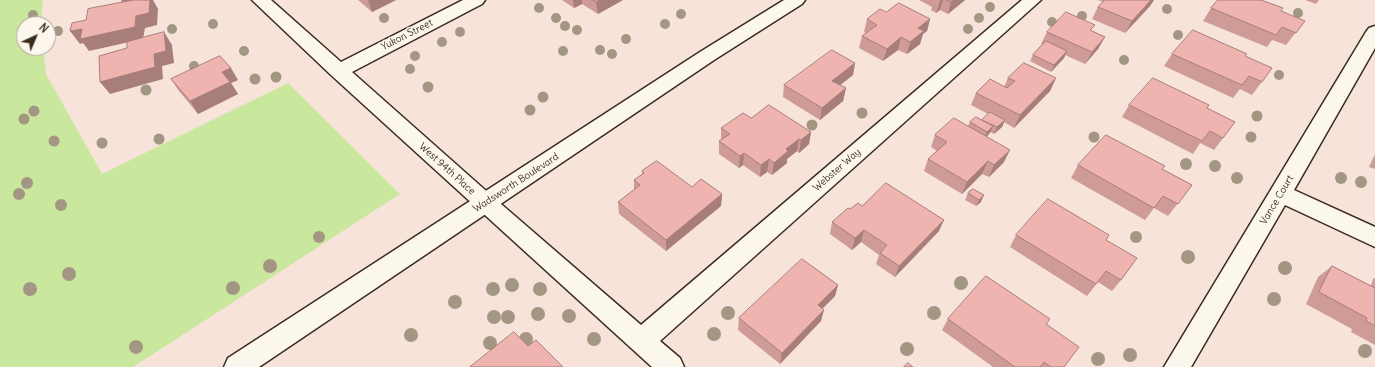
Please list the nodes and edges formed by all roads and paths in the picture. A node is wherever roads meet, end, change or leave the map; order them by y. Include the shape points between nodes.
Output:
1 (261, 0) edge
2 (476, 0) edge
3 (796, 0) edge
4 (1032, 0) edge
5 (1375, 32) edge
6 (338, 71) junction
7 (1281, 192) junction
8 (485, 203) junction
9 (1375, 238) edge
10 (642, 340) junction
11 (237, 367) edge
12 (671, 367) edge
13 (1177, 367) edge

1 - 6 street, West 94th Place
2 - 6 street, Yukon Street
3 - 8 street, Wadsworth Boulevard
4 - 10 street, Webster Way
5 - 7 street, Vance Court
6 - 8 street, West 94th Place
7 - 9 street
7 - 13 street, Vance Court
8 - 10 street, West 94th Place
8 - 11 street, Wadsworth Boulevard
10 - 12 street, West 94th Place

